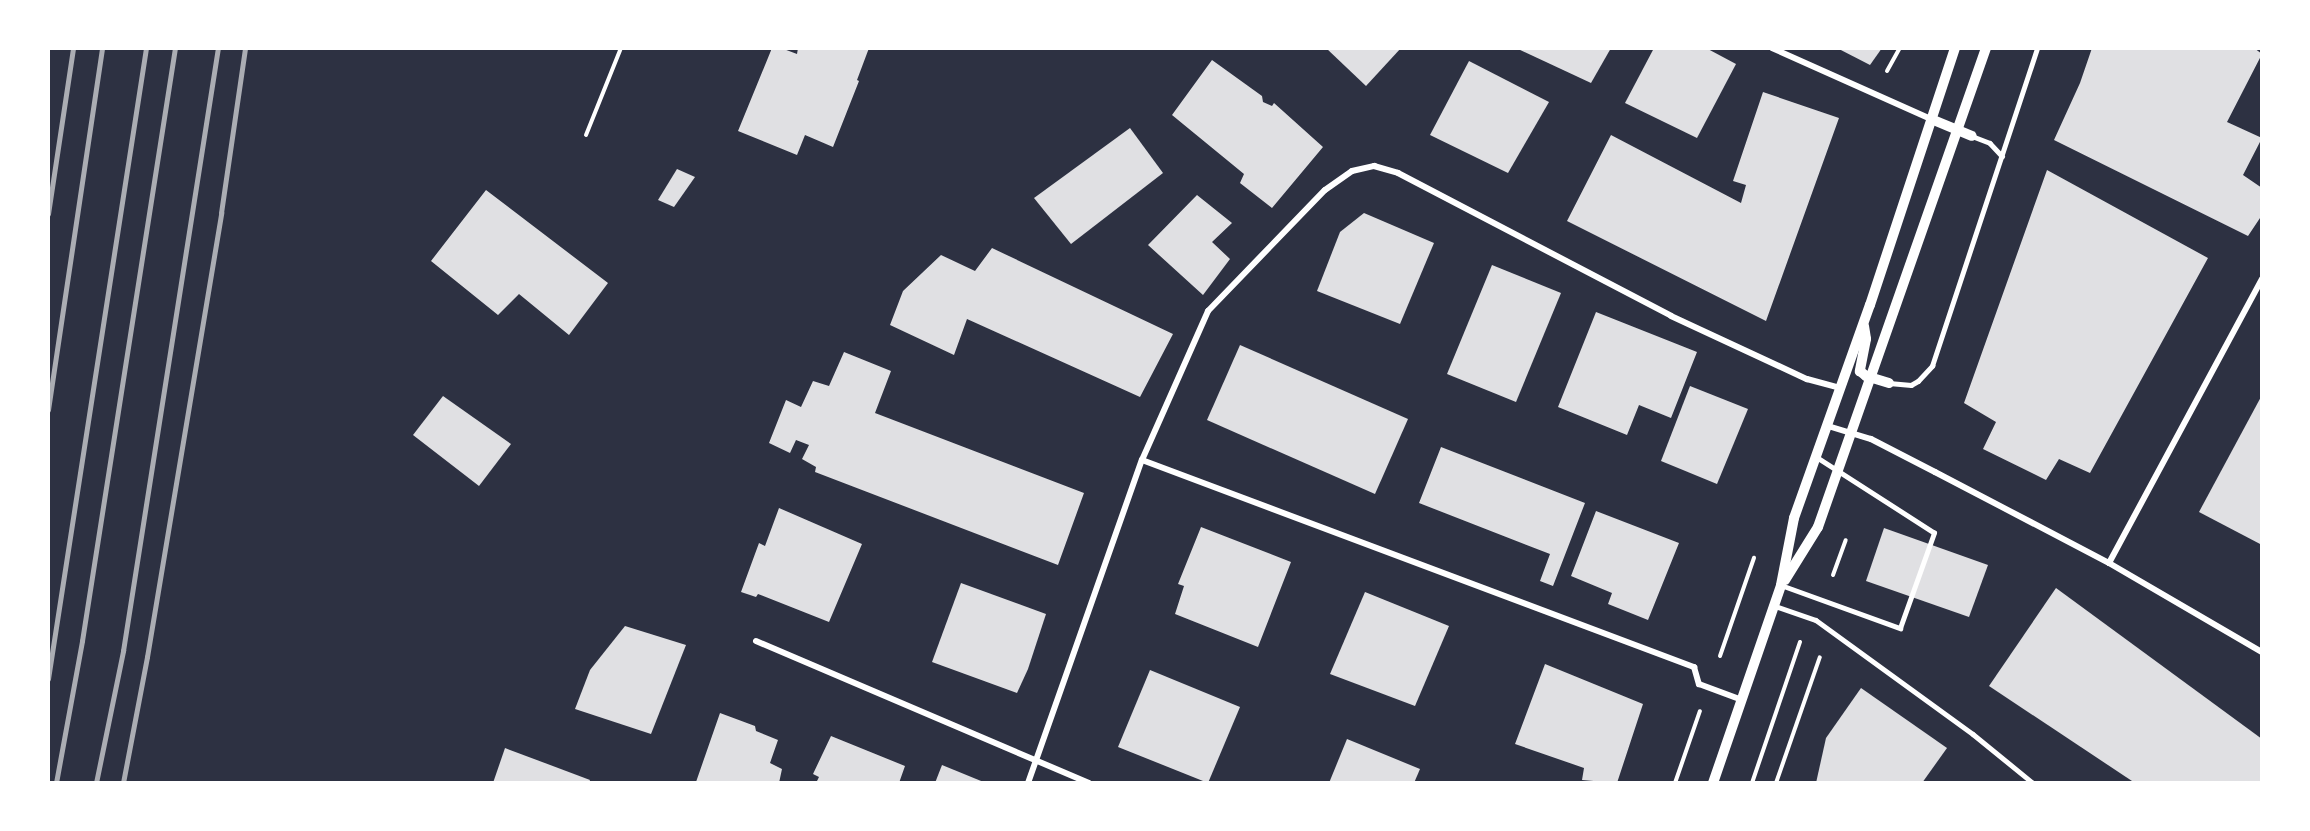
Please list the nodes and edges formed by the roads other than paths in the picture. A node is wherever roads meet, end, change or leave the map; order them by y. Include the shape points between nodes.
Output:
1 (1772, 48) edge
2 (1955, 48) edge
3 (1986, 48) edge
4 (2037, 48) edge
5 (1931, 119) junction
6 (1957, 130) junction
7 (1972, 136) joint
8 (2002, 156) junction
9 (2262, 279) edge
10 (1863, 323) junction
11 (1871, 377) junction
12 (1888, 383) joint
13 (1841, 388) junction
14 (1828, 426) junction
15 (1852, 433) junction
16 (1817, 458) junction
17 (1142, 460) junction
18 (1838, 472) junction
19 (2109, 562) junction
20 (1781, 585) junction
21 (1774, 606) junction
22 (756, 641) dead end
23 (2262, 652) edge
24 (1742, 700) junction
25 (1036, 760) junction
26 (1028, 783) edge
27 (1089, 783) edge
28 (1713, 783) edge
29 (2033, 783) edge

1 - 5 street
2 - 5 street
3 - 6 street
4 - 8 lane
5 - 6 street
5 - 10 street
6 - 7 street
6 - 11 street
7 - 8 lane via 1990,144
8 - 12 lane via 1932,366 1911,385
9 - 19 street
10 - 11 street via 1866,339 1860,368
10 - 13 street
11 - 12 street
11 - 15 street
13 - 14 street
13 - 17 street via 1807,379 1671,316 1398,173 1374,165 1340,178 1325,190 1214,302
14 - 15 street
14 - 16 street
15 - 18 street
15 - 19 street via 1881,444
16 - 18 lane
16 - 20 street via 1794,518
17 - 24 street via 1694,667 1699,684
17 - 25 street
18 - 20 street via 1818,527
18 - 20 lane via 1934,533 1900,628
19 - 23 street
20 - 21 street
21 - 24 street
21 - 29 lane via 1816,620 1973,734
22 - 25 street
24 - 28 street
25 - 26 street
25 - 27 street

